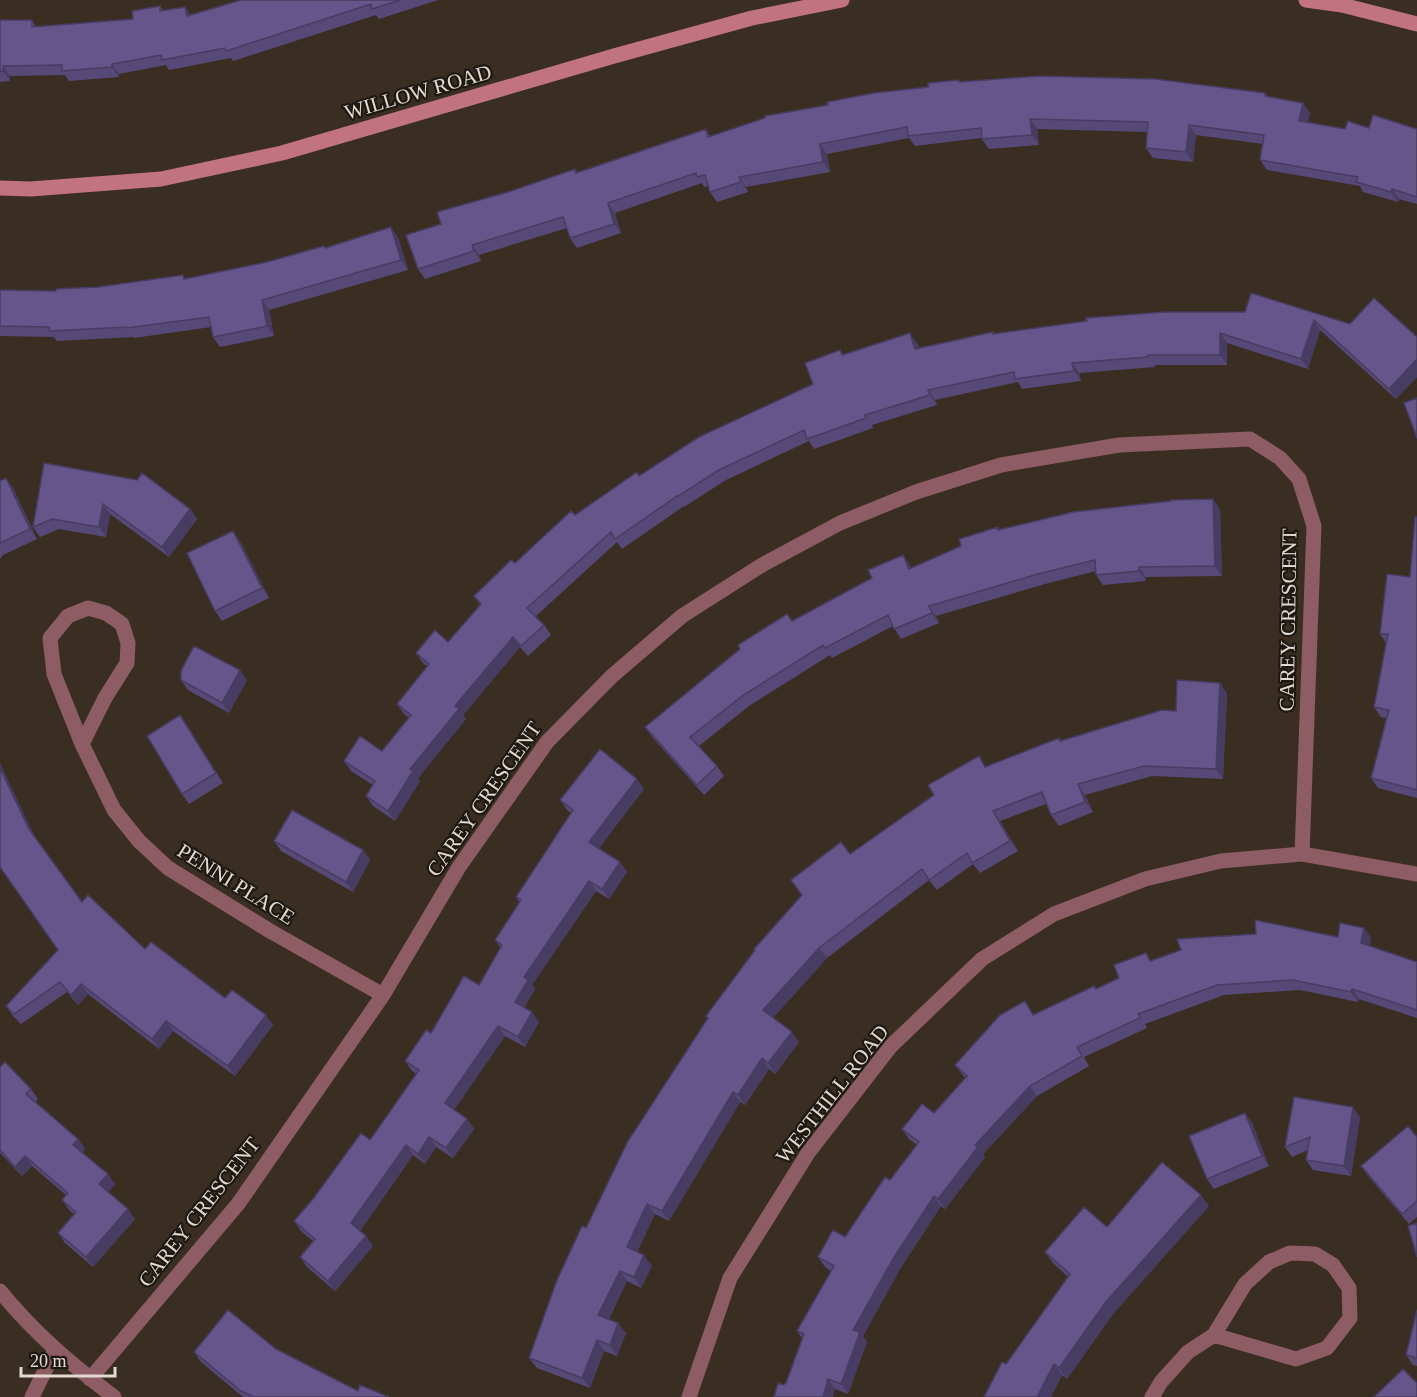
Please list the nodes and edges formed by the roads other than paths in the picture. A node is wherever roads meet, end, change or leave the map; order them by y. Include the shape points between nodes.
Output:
1 (842, 0) edge
2 (1306, 0) edge
3 (1417, 24) edge
4 (0, 188) edge
5 (82, 744) junction
6 (1302, 854) junction
7 (1417, 874) edge
8 (383, 995) junction
9 (0, 1291) edge
10 (1214, 1335) junction
11 (55, 1350) junction
12 (90, 1379) junction
13 (32, 1397) edge
14 (114, 1397) edge
15 (689, 1397) edge
16 (1152, 1397) edge

1 - 4 street, WILLOW ROAD via 729,24 282,153 160,179
2 - 3 street
5 - 5 street, PENNI PLACE via 54,674 50,638 68,616 88,608 106,613 122,624 128,643 127,663
5 - 8 street, PENNI PLACE via 114,810 168,868
6 - 7 street, WESTHILL ROAD
6 - 8 street, CAREY CRESCENT via 1314,526 1299,479 1280,458 1250,439 1119,445 1001,465 916,492 840,523 762,565 682,616 612,676 547,742 459,867
6 - 15 street, WESTHILL ROAD via 1221,861 1145,879 1054,914 982,959 891,1046 808,1152 730,1278
8 - 12 street, CAREY CRESCENT via 238,1204
9 - 11 street
10 - 10 street via 1245,1284 1269,1262 1290,1253 1315,1254 1333,1265 1350,1288 1350,1318 1328,1348 1296,1359
10 - 16 street via 1188,1352
11 - 12 street
11 - 13 street
12 - 14 street

